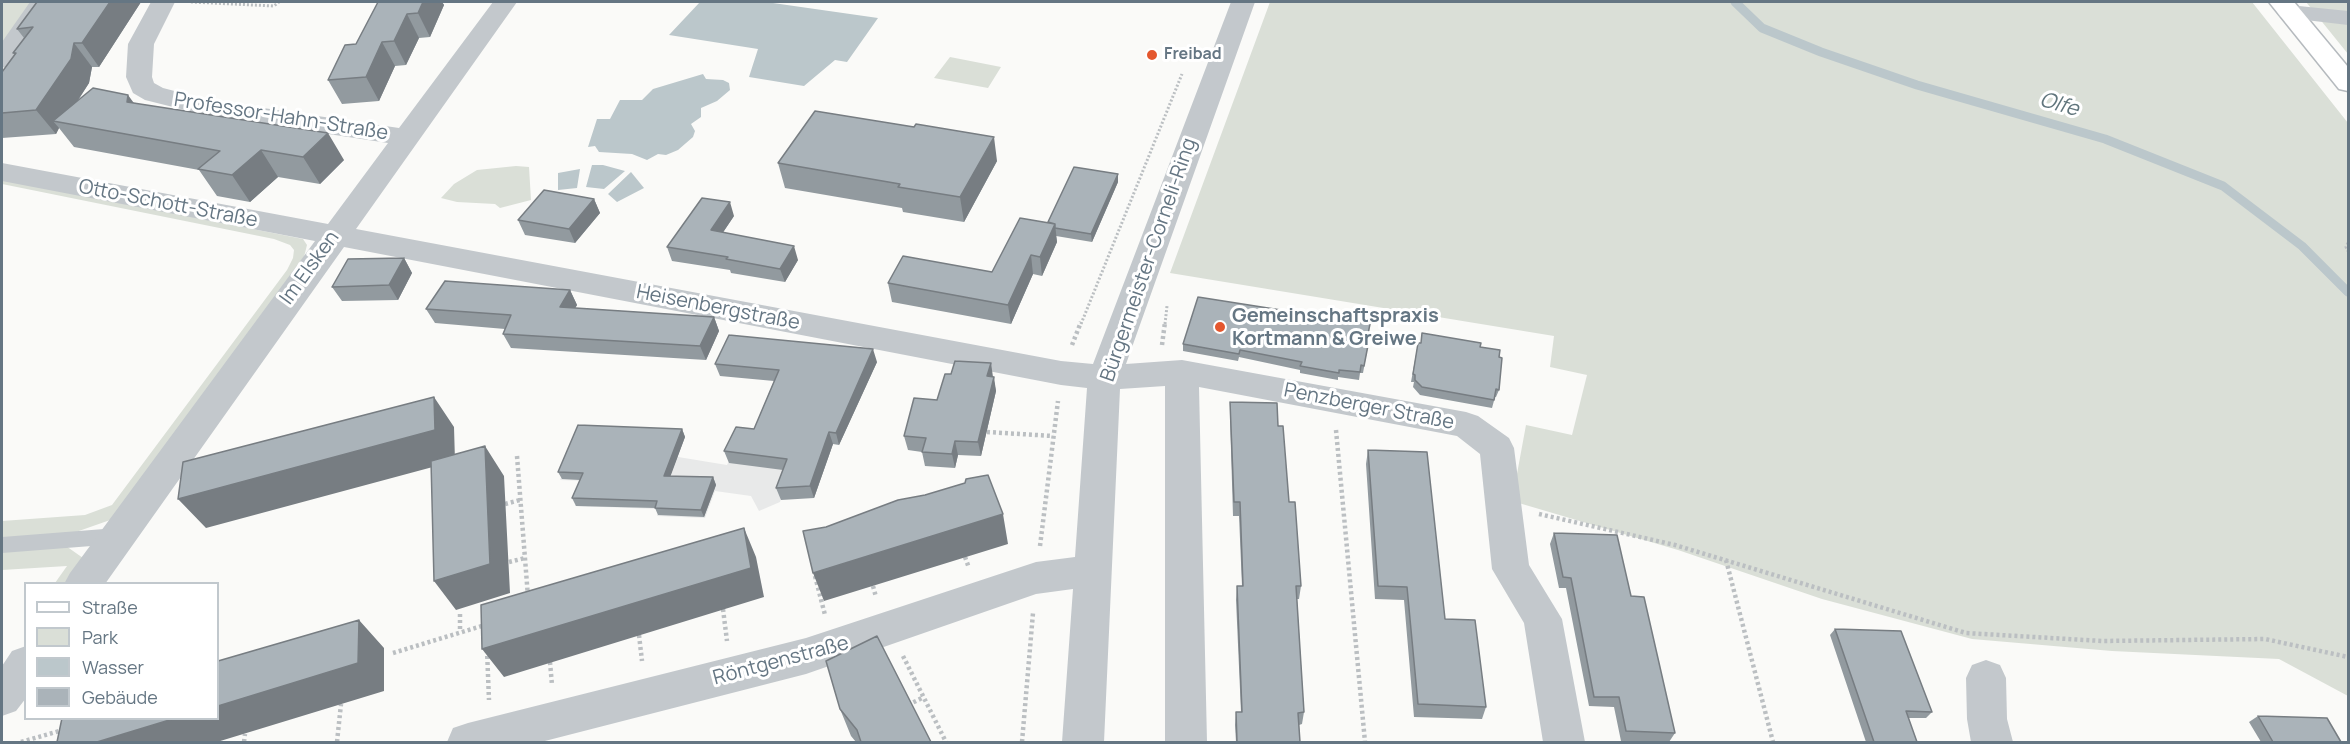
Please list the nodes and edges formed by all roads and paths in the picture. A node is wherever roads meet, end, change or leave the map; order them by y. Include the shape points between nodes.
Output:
1 (42, 2) edge
2 (163, 2) edge
3 (189, 2) edge
4 (279, 2) edge
5 (505, 2) edge
6 (1243, 2) edge
7 (221, 3) edge
8 (2285, 7) edge
9 (2349, 18) edge
10 (2, 60) edge
11 (2349, 83) edge
12 (405, 137) junction
13 (2, 172) edge
14 (334, 236) junction
15 (2349, 243) edge
16 (2349, 252) edge
17 (1146, 258) junction
18 (1118, 337) junction
19 (1182, 372) junction
20 (1104, 378) junction
21 (1334, 399) junction
22 (987, 432) edge
23 (1053, 436) dead end
24 (517, 456) dead end
25 (520, 500) junction
26 (505, 504) dead end
27 (1503, 505) junction
28 (117, 536) junction
29 (2, 545) edge
30 (525, 558) junction
31 (1725, 560) junction
32 (509, 562) dead end
33 (813, 572) edge
34 (1092, 572) junction
35 (84, 582) edge
36 (528, 600) edge
37 (460, 614) dead end
38 (496, 621) edge
39 (486, 624) junction
40 (889, 629) junction
41 (460, 632) junction
42 (486, 636) edge
43 (487, 647) edge
44 (834, 648) junction
45 (393, 653) dead end
46 (2349, 657) edge
47 (24, 667) edge
48 (1986, 678) dead end
49 (924, 697) junction
50 (2, 698) edge
51 (341, 704) dead end
52 (908, 706) edge
53 (72, 728) edge
54 (245, 734) dead end
55 (479, 739) edge
56 (21, 742) edge
57 (244, 742) edge
58 (337, 742) edge
59 (946, 742) edge
60 (1083, 742) edge
61 (1186, 742) edge
62 (1365, 742) edge
63 (1564, 742) edge
64 (1773, 742) edge
65 (1992, 742) edge

1 - 10 street
2 - 12 street, Professor-Hahn-Straße via 141,44 139,77 142,87 154,94 209,108
3 - 7 path
4 - 7 path via 274,6
5 - 12 street, Im Elsken
6 - 17 street, Bürgermeister-Corneli-Ring
8 - 9 street
8 - 11 main road
12 - 14 street, Im Elsken
13 - 14 street, Otto-Schott-Straße
14 - 20 street, Heisenbergstraße via 1061,374
14 - 28 street, Im Elsken
15 - 16 path
17 - 18 street, Bürgermeister-Corneli-Ring
17 - 19 path via 1169,292 1161,345
18 - 19 street, Penzberger Straße
18 - 20 street, Bürgermeister-Corneli-Ring
19 - 20 street, Penzberger Straße
19 - 21 street, Penzberger Straße
19 - 61 street
20 - 34 street, Bürgermeister-Corneli-Ring
21 - 27 street, Penzberger Straße via 1466,425 1497,448
21 - 62 path
22 - 23 path
24 - 25 path
25 - 26 path
25 - 30 path
27 - 31 path
27 - 63 street, Penzberger Straße via 1511,568 1543,619
28 - 29 lane
28 - 35 street, Im Elsken
30 - 32 path
30 - 36 path
31 - 46 path via 1966,633 2102,641 2265,639
31 - 64 path
33 - 44 path
34 - 40 street, Röntgenstraße via 1036,578
34 - 60 street, Bürgermeister-Corneli-Ring
37 - 41 path
38 - 39 path
39 - 41 path
39 - 42 path
40 - 44 street, Röntgenstraße
40 - 49 path
41 - 45 path
43 - 55 path
44 - 55 street, Röntgenstraße
47 - 50 street
48 - 65 street
49 - 52 path
49 - 59 path
51 - 58 path
53 - 56 path
54 - 57 path

